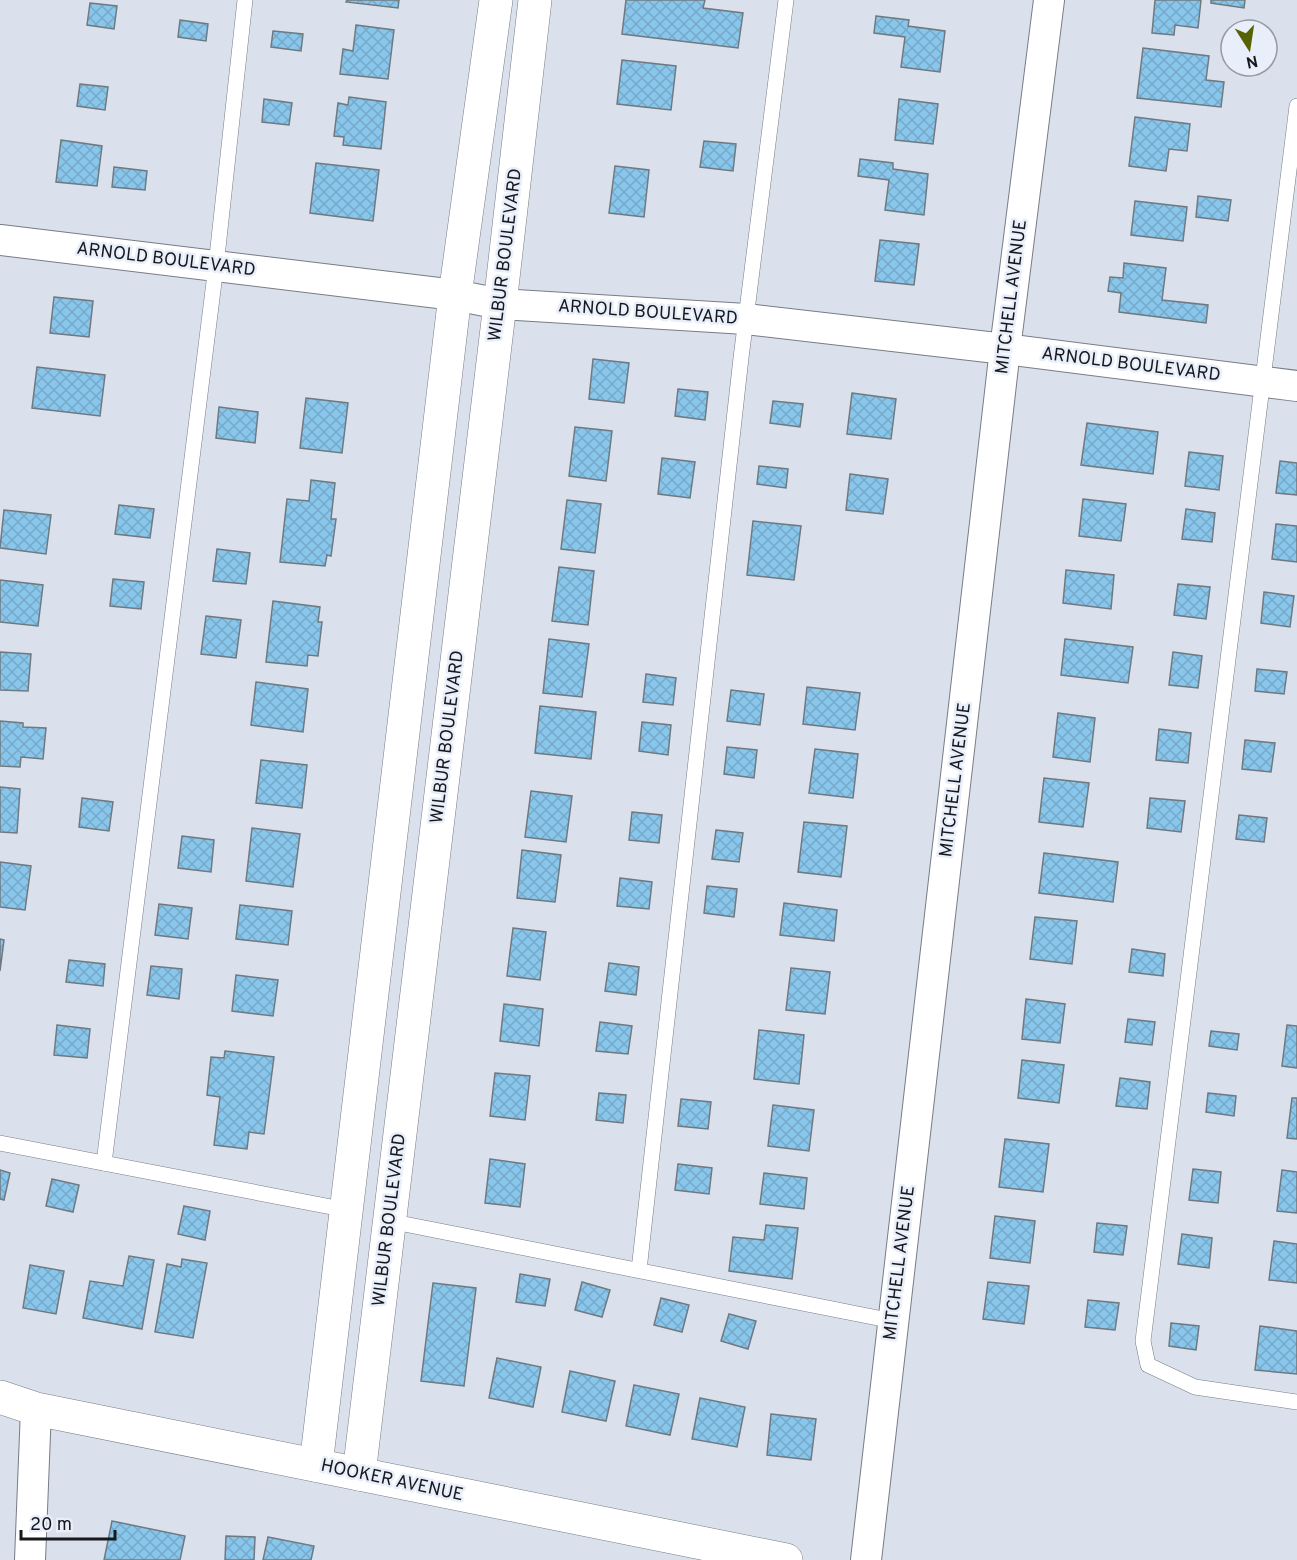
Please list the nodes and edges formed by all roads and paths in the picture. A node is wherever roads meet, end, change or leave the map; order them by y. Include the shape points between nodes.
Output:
1 (245, 0) edge
2 (496, 0) edge
3 (535, 0) edge
4 (786, 0) edge
5 (1049, 0) edge
6 (1297, 106) edge
7 (0, 240) edge
8 (216, 266) junction
9 (455, 295) junction
10 (500, 304) junction
11 (746, 319) junction
12 (1005, 349) junction
13 (1262, 381) junction
14 (1297, 386) edge
15 (0, 1143) edge
16 (104, 1163) junction
17 (347, 1210) junction
18 (389, 1221) junction
19 (639, 1270) junction
20 (893, 1322) junction
21 (0, 1397) edge
22 (1297, 1402) edge
23 (36, 1409) junction
24 (316, 1465) junction
25 (359, 1474) junction
26 (30, 1560) edge
27 (786, 1560) edge
28 (866, 1560) edge

1 - 8 lane
2 - 9 street
3 - 10 street, WILBUR BOULEVARD
4 - 11 lane
5 - 12 street, MITCHELL AVENUE
6 - 13 lane
7 - 8 street, ARNOLD BOULEVARD
8 - 9 street, ARNOLD BOULEVARD
8 - 16 lane
9 - 10 street, ARNOLD BOULEVARD
9 - 17 street
10 - 11 street, ARNOLD BOULEVARD
10 - 18 street, WILBUR BOULEVARD
11 - 12 street, ARNOLD BOULEVARD
11 - 19 lane
12 - 13 street, ARNOLD BOULEVARD
12 - 20 street, MITCHELL AVENUE
13 - 14 street, ARNOLD BOULEVARD
13 - 22 lane via 1143,1341 1148,1365 1195,1387
15 - 16 lane
16 - 17 lane
17 - 24 street
18 - 19 lane
18 - 25 street, WILBUR BOULEVARD
19 - 20 lane
20 - 28 street, MITCHELL AVENUE
21 - 23 street, HOOKER AVENUE
23 - 24 street, HOOKER AVENUE
23 - 26 street
24 - 25 street, HOOKER AVENUE
25 - 27 street, HOOKER AVENUE

